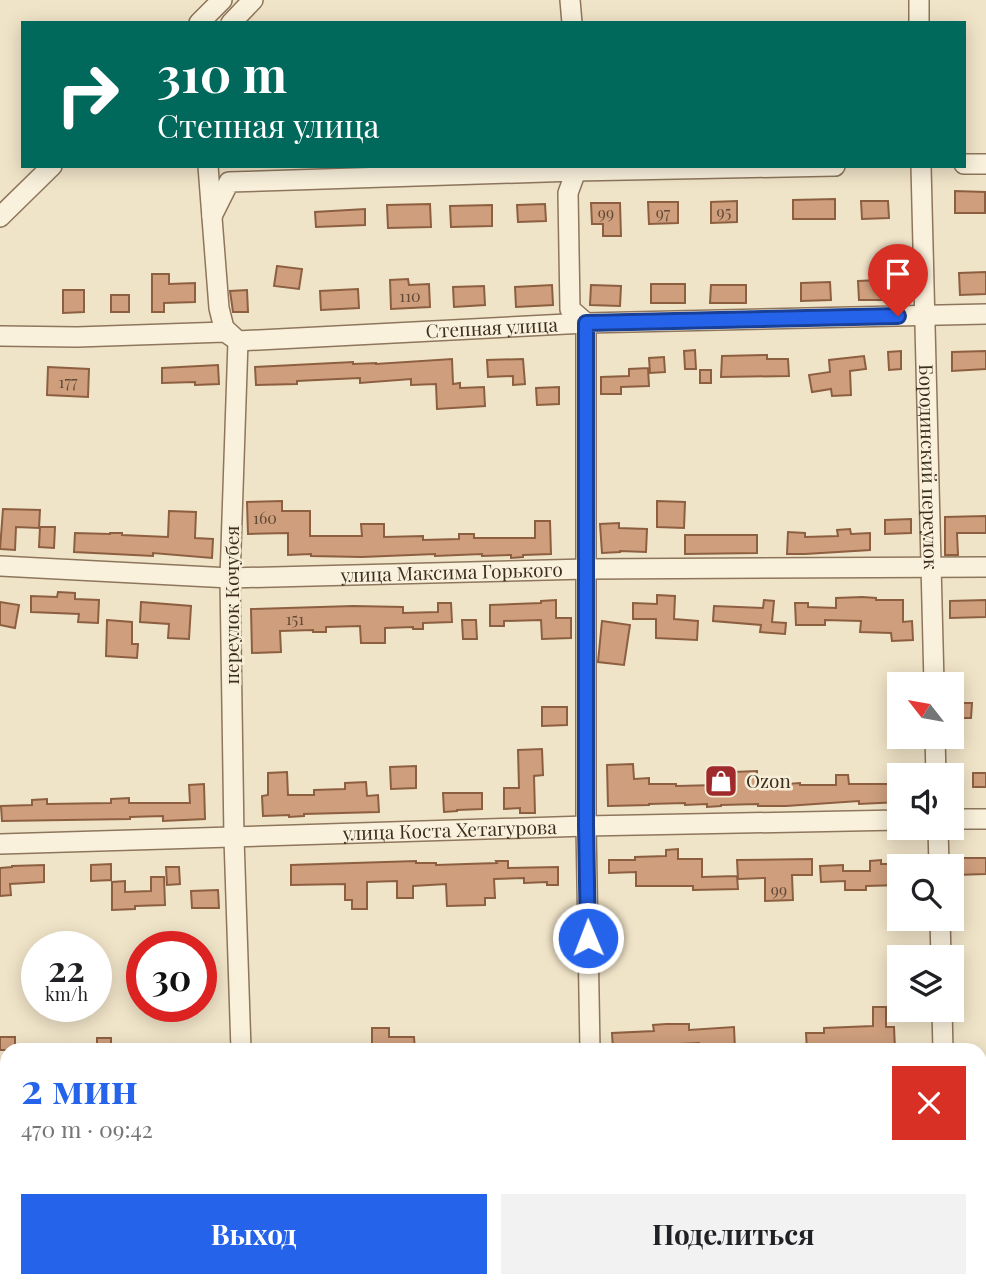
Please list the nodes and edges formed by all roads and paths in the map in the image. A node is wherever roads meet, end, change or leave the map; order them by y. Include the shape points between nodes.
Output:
1 (222, 0) edge
2 (253, 0) edge
3 (570, 0) edge
4 (919, 0) edge
5 (201, 21) edge
6 (233, 21) edge
7 (572, 21) edge
8 (919, 21) edge
9 (966, 164) edge
10 (986, 164) edge
11 (50, 168) edge
12 (208, 168) edge
13 (662, 168) edge
14 (921, 168) edge
15 (576, 169) edge
16 (212, 217) junction
17 (0, 218) edge
18 (986, 314) edge
19 (924, 315) junction
20 (586, 323) junction
21 (0, 336) edge
22 (238, 341) junction
23 (0, 566) edge
24 (986, 567) edge
25 (930, 568) junction
26 (586, 569) junction
27 (230, 578) junction
28 (934, 672) edge
29 (964, 819) edge
30 (986, 819) edge
31 (887, 820) edge
32 (586, 826) junction
33 (234, 838) junction
34 (0, 844) edge
35 (942, 1022) edge
36 (241, 1043) edge
37 (590, 1043) edge
38 (943, 1043) edge

1 - 5 street
2 - 6 street
3 - 7 street
4 - 8 street
9 - 10 street
11 - 17 street
12 - 16 street
13 - 15 street
14 - 19 street, Бородинский переулок
15 - 16 street via 229,182
15 - 20 street via 568,193 570,309
16 - 22 street via 219,308 224,328
18 - 19 street, Степная улица
19 - 20 street, Степная улица
19 - 25 street, Бородинский переулок
20 - 22 street, Степная улица
20 - 26 street
21 - 22 street, Степная улица via 225,332
22 - 27 street, переулок Кочубея
23 - 27 street, улица Максима Горького
24 - 25 street, улица Максима Горького
25 - 26 street, улица Максима Горького
25 - 28 street, Бородинский переулок
26 - 27 street, улица Максима Горького
26 - 32 street
27 - 33 street, переулок Кочубея
29 - 30 street
31 - 32 street, улица Коста Хетагурова
32 - 33 street, улица Коста Хетагурова
32 - 37 street
33 - 34 street, улица Коста Хетагурова
33 - 36 street, переулок Кочубея
35 - 38 street

